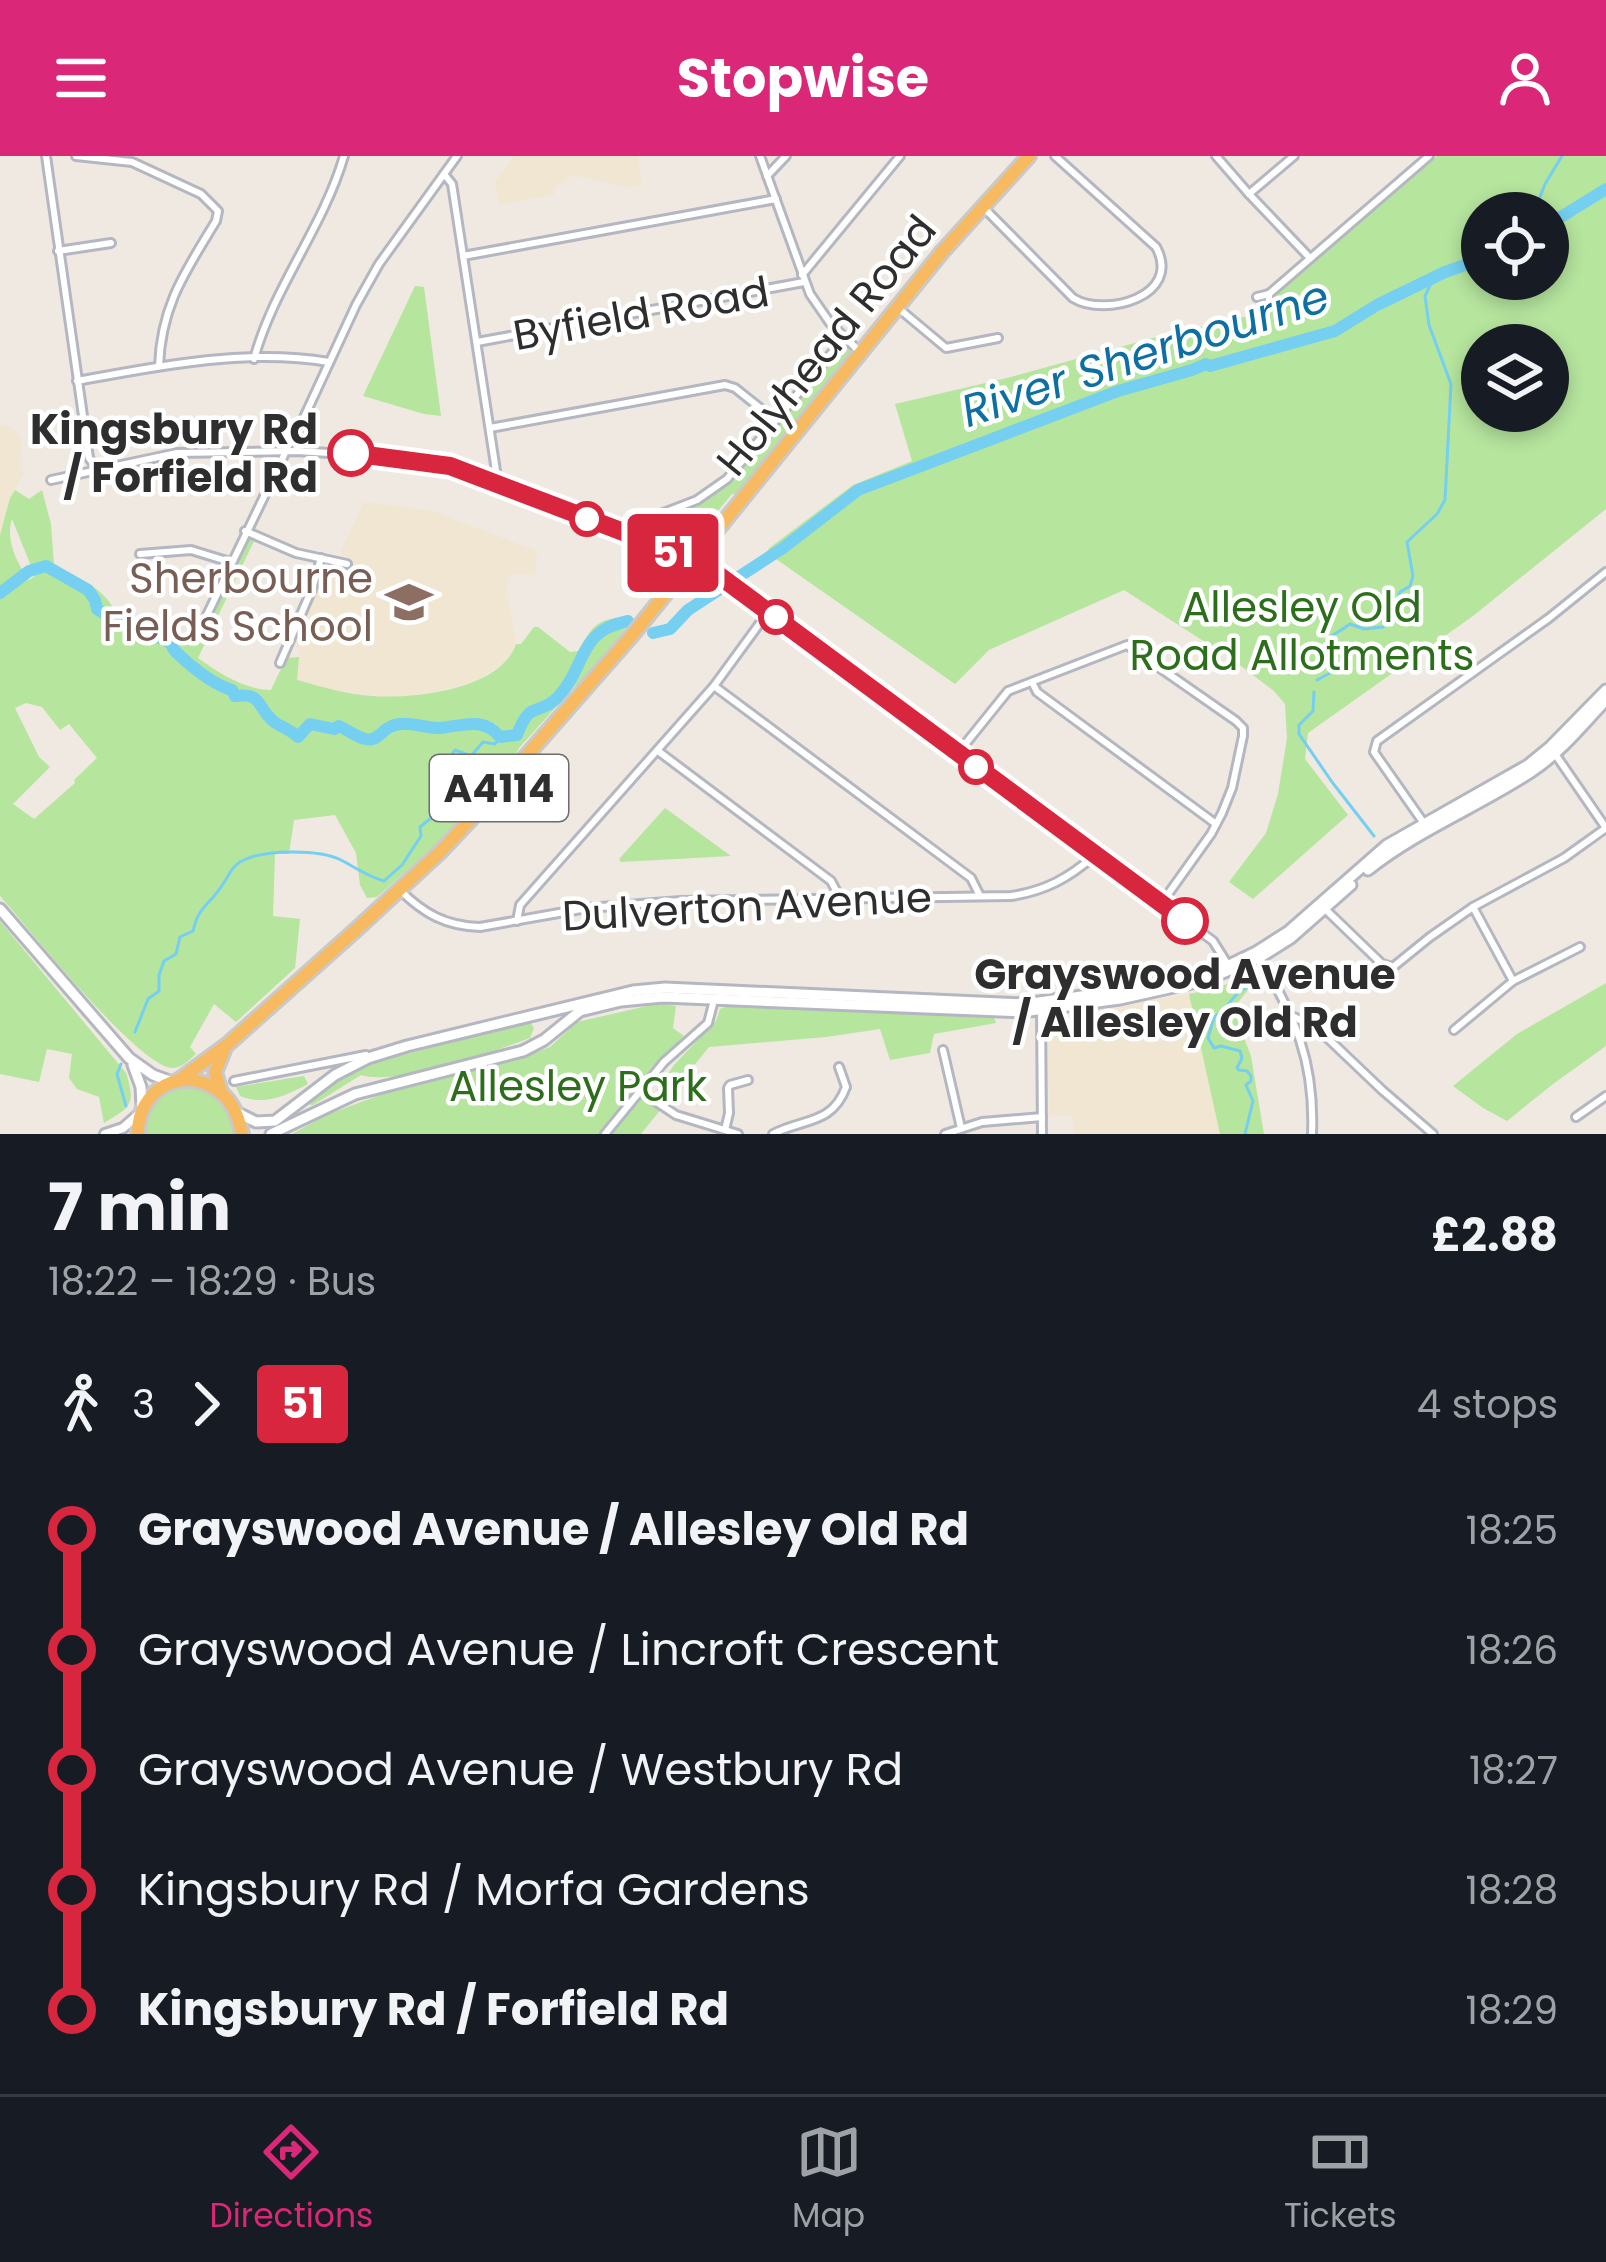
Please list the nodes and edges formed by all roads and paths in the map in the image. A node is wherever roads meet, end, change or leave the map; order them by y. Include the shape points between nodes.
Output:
1 (46, 156) edge
2 (76, 156) edge
3 (344, 156) edge
4 (458, 156) edge
5 (760, 156) edge
6 (786, 156) edge
7 (900, 156) edge
8 (1029, 156) edge
9 (1055, 156) edge
10 (1216, 156) edge
11 (1294, 156) edge
12 (1429, 156) edge
13 (131, 159) edge
14 (444, 174) junction
15 (767, 176) junction
16 (1249, 194) junction
17 (776, 199) junction
18 (983, 207) junction
19 (110, 243) dead end
20 (58, 251) junction
21 (463, 256) junction
22 (1309, 257) junction
23 (803, 278) junction
24 (1257, 298) dead end
25 (897, 308) junction
26 (844, 338) junction
27 (998, 338) dead end
28 (477, 342) junction
29 (860, 352) junction
30 (254, 358) junction
31 (329, 362) junction
32 (159, 366) junction
33 (77, 381) junction
34 (775, 420) junction
35 (490, 428) junction
36 (286, 451) junction
37 (296, 451) junction
38 (99, 467) junction
39 (51, 480) dead end
40 (497, 484) junction
41 (245, 531) junction
42 (626, 533) junction
43 (140, 554) dead end
44 (321, 559) junction
45 (693, 561) junction
46 (231, 562) junction
47 (347, 564) dead end
48 (1606, 572) edge
49 (768, 612) junction
50 (207, 615) dead end
51 (286, 649) junction
52 (296, 654) dead end
53 (280, 663) dead end
54 (1032, 682) junction
55 (714, 686) junction
56 (1606, 690) edge
57 (1606, 700) edge
58 (657, 750) junction
59 (1553, 750) junction
60 (958, 753) junction
61 (1216, 824) junction
62 (1426, 827) junction
63 (1606, 828) edge
64 (1095, 855) junction
65 (400, 890) junction
66 (980, 896) junction
67 (840, 898) junction
68 (1161, 904) junction
69 (1323, 907) junction
70 (1473, 907) junction
71 (0, 909) edge
72 (517, 920) junction
73 (1580, 947) dead end
74 (1258, 956) junction
75 (1230, 968) junction
76 (1513, 981) junction
77 (714, 999) junction
78 (868, 1002) junction
79 (1041, 1007) junction
80 (544, 1011) junction
81 (1292, 1016) junction
82 (1454, 1030) dead end
83 (554, 1031) junction
84 (228, 1044) junction
85 (943, 1050) dead end
86 (389, 1051) junction
87 (129, 1058) junction
88 (839, 1067) dead end
89 (176, 1081) junction
90 (234, 1081) dead end
91 (748, 1081) dead end
92 (640, 1091) junction
93 (221, 1092) junction
94 (1606, 1096) edge
95 (141, 1110) junction
96 (236, 1112) junction
97 (1576, 1117) dead end
98 (1042, 1118) junction
99 (962, 1128) junction
100 (724, 1130) junction
101 (105, 1134) edge
102 (138, 1134) edge
103 (242, 1134) edge
104 (271, 1134) edge
105 (605, 1134) edge
106 (738, 1134) edge
107 (773, 1134) edge
108 (945, 1134) edge
109 (1042, 1134) edge
110 (1312, 1134) edge
111 (1433, 1134) edge

1 - 20 street
2 - 13 street
3 - 30 street
4 - 14 street
5 - 15 street
6 - 15 street
7 - 23 street
8 - 18 highway, Holyhead Road / A4114
9 - 18 street via 1159,252 1153,290 1083,304
10 - 16 street
11 - 16 street
12 - 22 street
13 - 32 street via 218,211 168,307
14 - 21 street
14 - 31 street via 379,263
15 - 17 street
16 - 22 street
17 - 21 street
17 - 23 street
18 - 25 highway, Holyhead Road / A4114
19 - 20 street
20 - 33 street
21 - 28 street
22 - 24 street via 1269,298
23 - 26 street
23 - 28 street, Byfield Road via 795,286
25 - 27 street via 946,348
25 - 29 highway, Holyhead Road / A4114
26 - 29 street
26 - 34 street
28 - 35 street
29 - 45 highway, Holyhead Road / A4114
30 - 31 street
30 - 32 street
31 - 37 street
32 - 33 street
33 - 38 street via 89,458
34 - 35 street via 724,386
34 - 42 street via 712,491
35 - 40 street
36 - 37 street
36 - 38 street via 179,452
36 - 41 street
37 - 40 street via 429,461
38 - 39 street
40 - 42 street
41 - 44 street
41 - 46 street
42 - 45 street
43 - 46 street via 191,550
44 - 47 street
44 - 51 street
45 - 49 street
45 - 65 highway, Holyhead Road / A4114
46 - 50 street
48 - 62 street via 1377,741 1374,752
49 - 55 street
49 - 60 street
51 - 52 street
51 - 53 street
54 - 60 street via 1008,691
54 - 61 street
54 - 61 street via 1127,645 1236,721 1242,744
55 - 58 street
55 - 66 street via 971,878
56 - 59 main road
57 - 59 main road
58 - 67 street via 831,880
58 - 72 street via 520,905
59 - 62 main road via 1502,790
59 - 63 street
60 - 64 street
61 - 68 street
62 - 69 main road
63 - 70 street
64 - 66 street, Dulverton Avenue via 1041,890
64 - 68 street
65 - 72 street, Dulverton Avenue via 448,923
65 - 84 highway, Holyhead Road / A4114
66 - 67 street, Dulverton Avenue
67 - 72 street, Dulverton Avenue via 641,903
68 - 75 street via 1213,941
69 - 70 street via 1388,967
69 - 74 main road
70 - 76 street
71 - 87 main road
73 - 76 street
74 - 75 main road
74 - 81 street
75 - 79 main road via 1174,988
76 - 82 street
77 - 78 main road
77 - 83 main road via 621,1001 580,1011
77 - 92 street via 708,1023
78 - 79 main road via 997,1012
78 - 80 main road via 665,988
79 - 98 street
80 - 83 main road
80 - 86 main road
81 - 110 street via 1310,1082
81 - 111 street via 1318,1029
83 - 104 main road via 523,1051 355,1094
84 - 89 highway, Holyhead Road / A4114
84 - 93 highway via 215,1072
85 - 99 street
86 - 90 street
86 - 96 main road via 335,1075 275,1120
87 - 89 main road
87 - 95 main road
88 - 107 street via 846,1087 834,1109
89 - 93 highway
89 - 95 highway, Holyhead Road via 152,1093
91 - 100 street via 728,1088
92 - 100 street
92 - 105 street
93 - 96 highway
94 - 97 street
95 - 101 street
95 - 102 highway
96 - 103 highway
98 - 99 street
98 - 109 street
99 - 108 street
100 - 106 street

